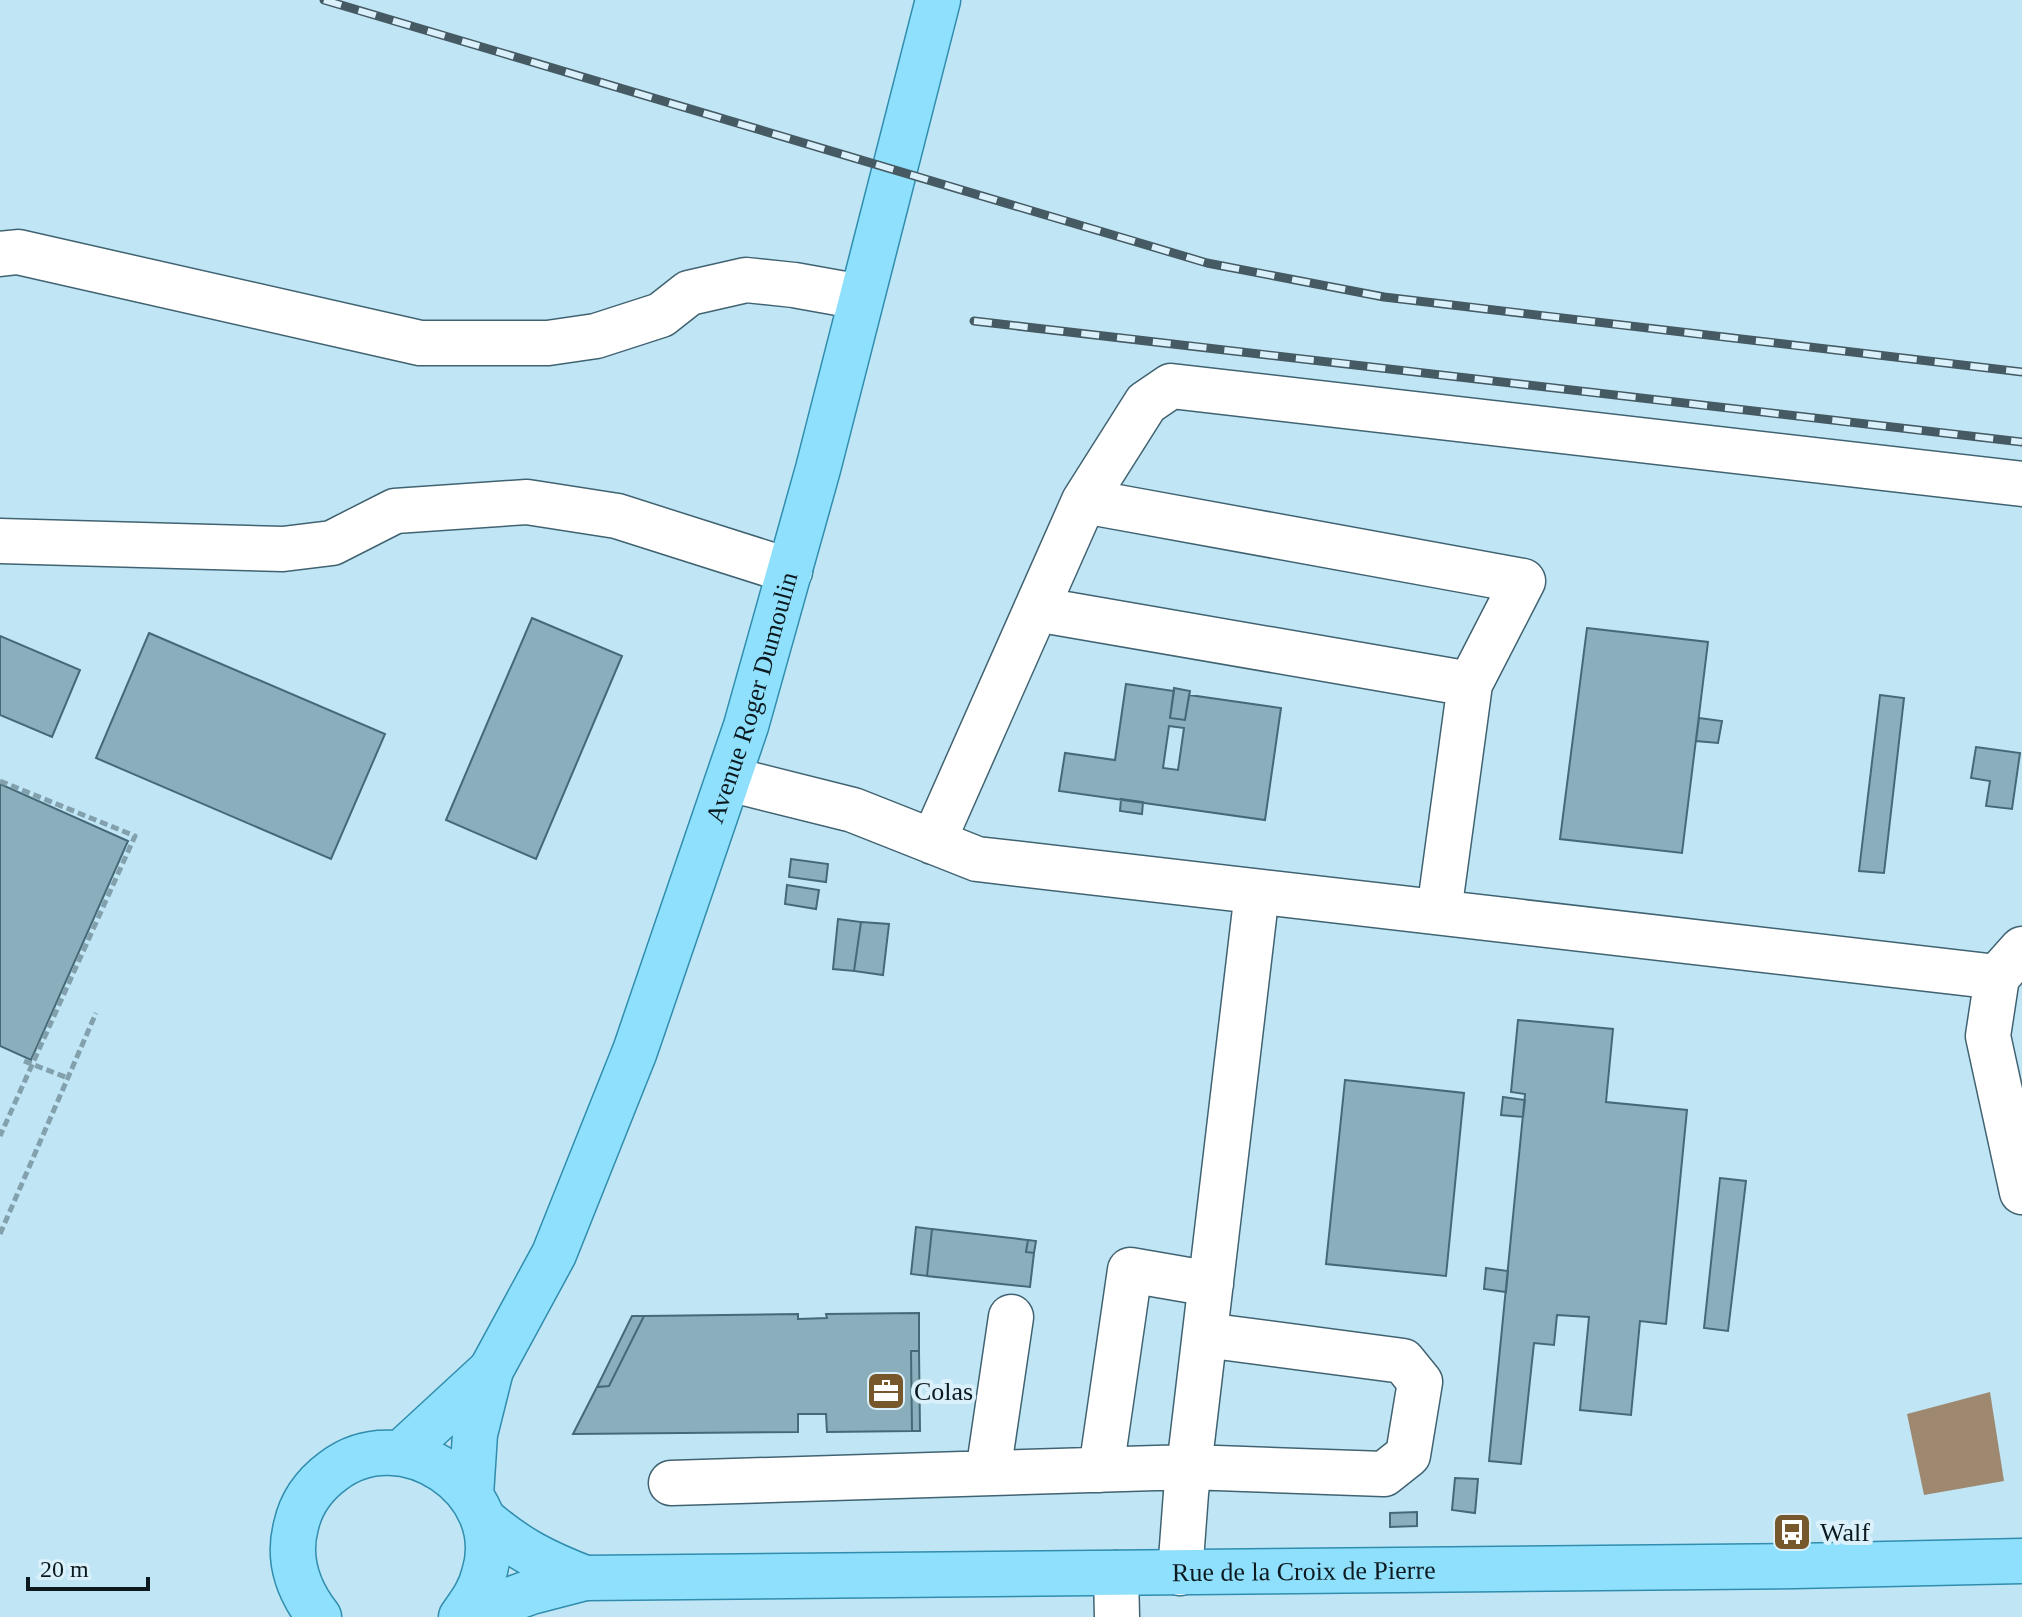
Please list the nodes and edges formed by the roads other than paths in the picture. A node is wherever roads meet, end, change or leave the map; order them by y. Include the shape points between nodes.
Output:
1 (938, 0) edge
2 (0, 254) edge
3 (861, 297) junction
4 (2022, 484) edge
5 (1084, 501) junction
6 (0, 541) edge
7 (790, 571) junction
8 (1036, 609) junction
9 (1470, 684) junction
10 (729, 779) junction
11 (933, 842) junction
12 (1257, 892) junction
13 (1439, 912) junction
14 (2010, 963) edge
15 (2022, 1192) edge
16 (1211, 1284) junction
17 (1011, 1317) dead end
18 (1205, 1335) junction
19 (491, 1370) junction
20 (401, 1453) junction
21 (1189, 1467) junction
22 (1101, 1470) junction
23 (988, 1473) junction
24 (671, 1483) dead end
25 (477, 1507) junction
26 (2022, 1561) edge
27 (1116, 1573) junction
28 (1180, 1573) junction
29 (585, 1578) junction
30 (319, 1617) edge
31 (461, 1617) edge
32 (1117, 1617) edge

1 - 3 main road, Avenue Roger Dumoulin
2 - 3 lane via 18,252 420,343 548,343 596,336 661,315 689,293 746,280
3 - 7 main road, Avenue Roger Dumoulin
4 - 5 lane via 1171,386 1146,403
5 - 8 lane
5 - 9 lane via 1523,581
6 - 7 lane via 283,549 332,543 395,511 527,502 617,516
7 - 10 main road, Avenue Roger Dumoulin
8 - 9 lane
8 - 11 lane
9 - 13 lane
10 - 11 lane via 853,810
10 - 19 main road, Avenue Roger Dumoulin via 635,1051 560,1240
11 - 12 lane via 977,859
12 - 13 lane
12 - 16 lane
13 - 14 lane
14 - 15 lane via 1988,1036
16 - 18 lane
16 - 22 lane via 1130,1270
17 - 23 lane
18 - 21 lane
18 - 21 lane via 1403,1361 1420,1382 1408,1455 1384,1474
19 - 20 main road
19 - 25 main road via 475,1434
20 - 25 main road, Rue de la Croix de Pierre via 452,1474
20 - 30 main road via 380,1452 339,1467 321,1480 298,1516 293,1537 297,1580
21 - 22 lane
21 - 28 lane
22 - 23 lane
23 - 24 lane
25 - 29 main road, Rue de la Croix de Pierre via 512,1544
25 - 31 main road via 488,1546 485,1572
26 - 28 main road, Rue de la Croix de Pierre
27 - 28 main road, Rue de la Croix de Pierre
27 - 29 main road, Rue de la Croix de Pierre
27 - 32 lane
29 - 31 main road, Rue de la Croix de Pierre

